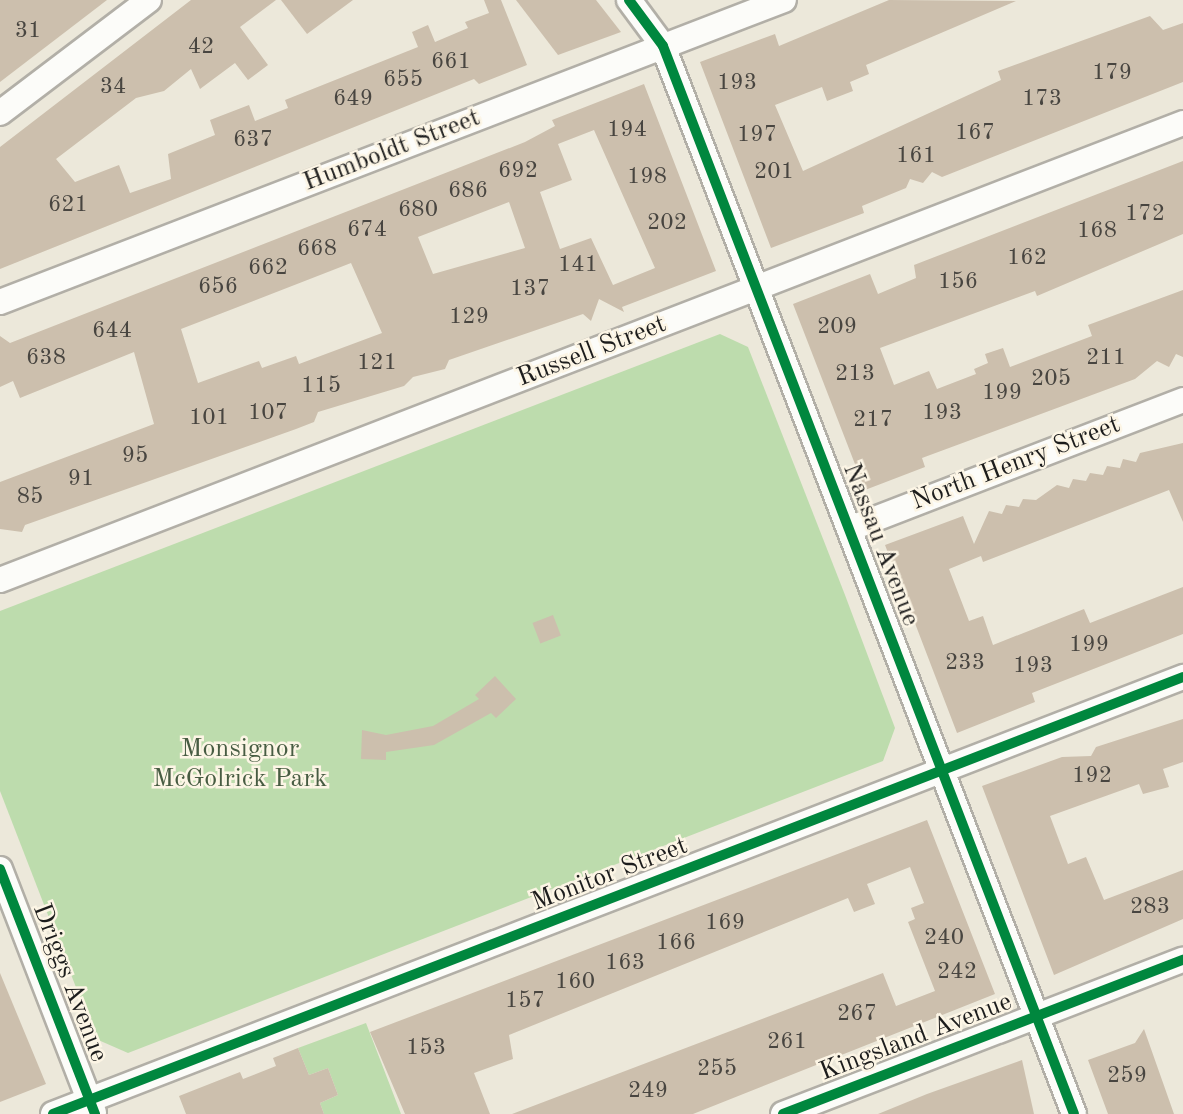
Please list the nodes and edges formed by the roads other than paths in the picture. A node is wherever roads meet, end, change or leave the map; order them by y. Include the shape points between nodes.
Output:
1 (149, 0) edge
2 (629, 0) edge
3 (783, 0) edge
4 (663, 46) junction
5 (0, 113) edge
6 (1183, 123) edge
7 (755, 288) junction
8 (0, 302) edge
9 (1183, 400) edge
10 (849, 529) junction
11 (0, 580) edge
12 (1183, 677) edge
13 (942, 771) junction
14 (0, 869) edge
15 (1183, 960) edge
16 (1036, 1017) junction
17 (92, 1107) edge
18 (53, 1114) edge
19 (783, 1114) edge
20 (1074, 1114) edge

1 - 5 street
2 - 4 street, Nassau Avenue
3 - 4 street, Humboldt Street
4 - 7 street, Nassau Avenue
4 - 8 street, Humboldt Street
6 - 7 street, Russell Street
7 - 10 street, Nassau Avenue
7 - 11 street, Russell Street
9 - 10 street, North Henry Street
10 - 13 street, Nassau Avenue
12 - 13 street, Monitor Street
13 - 16 street, Nassau Avenue
13 - 17 street, Monitor Street
14 - 17 street, Driggs Avenue
15 - 16 street, Kingsland Avenue
16 - 19 street, Kingsland Avenue
16 - 20 street, Nassau Avenue
17 - 18 street, Monitor Street

